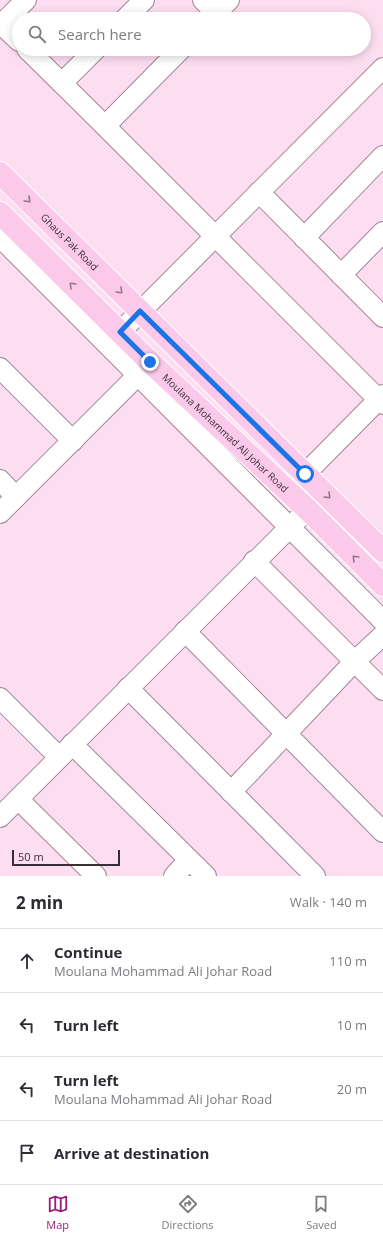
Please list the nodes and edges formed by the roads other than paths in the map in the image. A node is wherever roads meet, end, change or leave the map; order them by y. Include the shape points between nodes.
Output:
1 (26, 0) edge
2 (144, 0) edge
3 (14, 12) edge
4 (132, 12) edge
5 (12, 15) edge
6 (1, 26) edge
7 (12, 36) edge
8 (34, 56) edge
9 (89, 56) edge
10 (174, 56) edge
11 (383, 68) edge
12 (62, 83) junction
13 (105, 126) junction
14 (383, 156) edge
15 (0, 172) edge
16 (259, 192) junction
17 (0, 213) edge
18 (383, 232) edge
19 (216, 236) junction
20 (304, 238) junction
21 (8, 244) edge
22 (341, 275) junction
23 (140, 311) junction
24 (382, 313) edge
25 (120, 332) junction
26 (0, 368) edge
27 (144, 368) junction
28 (381, 400) edge
29 (72, 440) junction
30 (305, 474) junction
31 (0, 480) edge
32 (16, 497) junction
33 (308, 510) junction
34 (0, 513) edge
35 (290, 528) junction
36 (383, 551) edge
37 (254, 562) junction
38 (383, 585) edge
39 (383, 621) edge
40 (185, 631) junction
41 (383, 635) edge
42 (354, 662) junction
43 (128, 688) junction
44 (383, 690) edge
45 (0, 698) edge
46 (286, 734) junction
47 (66, 750) junction
48 (231, 792) junction
49 (18, 799) junction
50 (0, 818) edge
51 (383, 832) edge
52 (189, 860) junction
53 (96, 876) edge
54 (174, 876) edge
55 (206, 876) edge
56 (315, 876) edge

1 - 3 street
2 - 4 street
5 - 6 street
6 - 7 street
8 - 12 street
9 - 12 street
10 - 13 street
11 - 16 street
12 - 13 street
13 - 19 street
14 - 20 street
15 -> 23 main road, Ghaus Pak Road
16 - 19 street
16 - 20 street
17 - 21 main road, Moulana Mohammad Ali Johar Road
18 - 22 street
19 - 23 street
19 - 28 street
20 - 22 street
25 -> 21 main road, Moulana Mohammad Ali Johar Road
21 - 27 street
22 - 24 street
23 - 25 street
23 - 30 main road
25 - 27 main road, Moulana Mohammad Ali Johar Road
26 - 29 street
27 - 29 street
27 - 33 main road, Moulana Mohammad Ali Johar Road
27 - 35 street
28 - 30 street
29 - 32 street
30 -> 36 main road
31 - 32 street
32 - 34 street
33 - 35 street
38 -> 33 main road, Moulana Mohammad Ali Johar Road
35 - 37 street
35 - 39 street
37 - 40 street
37 - 42 street
40 - 43 street
40 - 46 street
41 - 42 street
42 - 44 street
42 - 46 street
43 - 47 street
43 - 48 street
45 - 47 street
46 - 48 street
46 - 51 street
47 - 49 street
47 - 52 street
48 - 56 street
49 - 50 street
49 - 53 street
52 - 54 street
52 - 55 street

